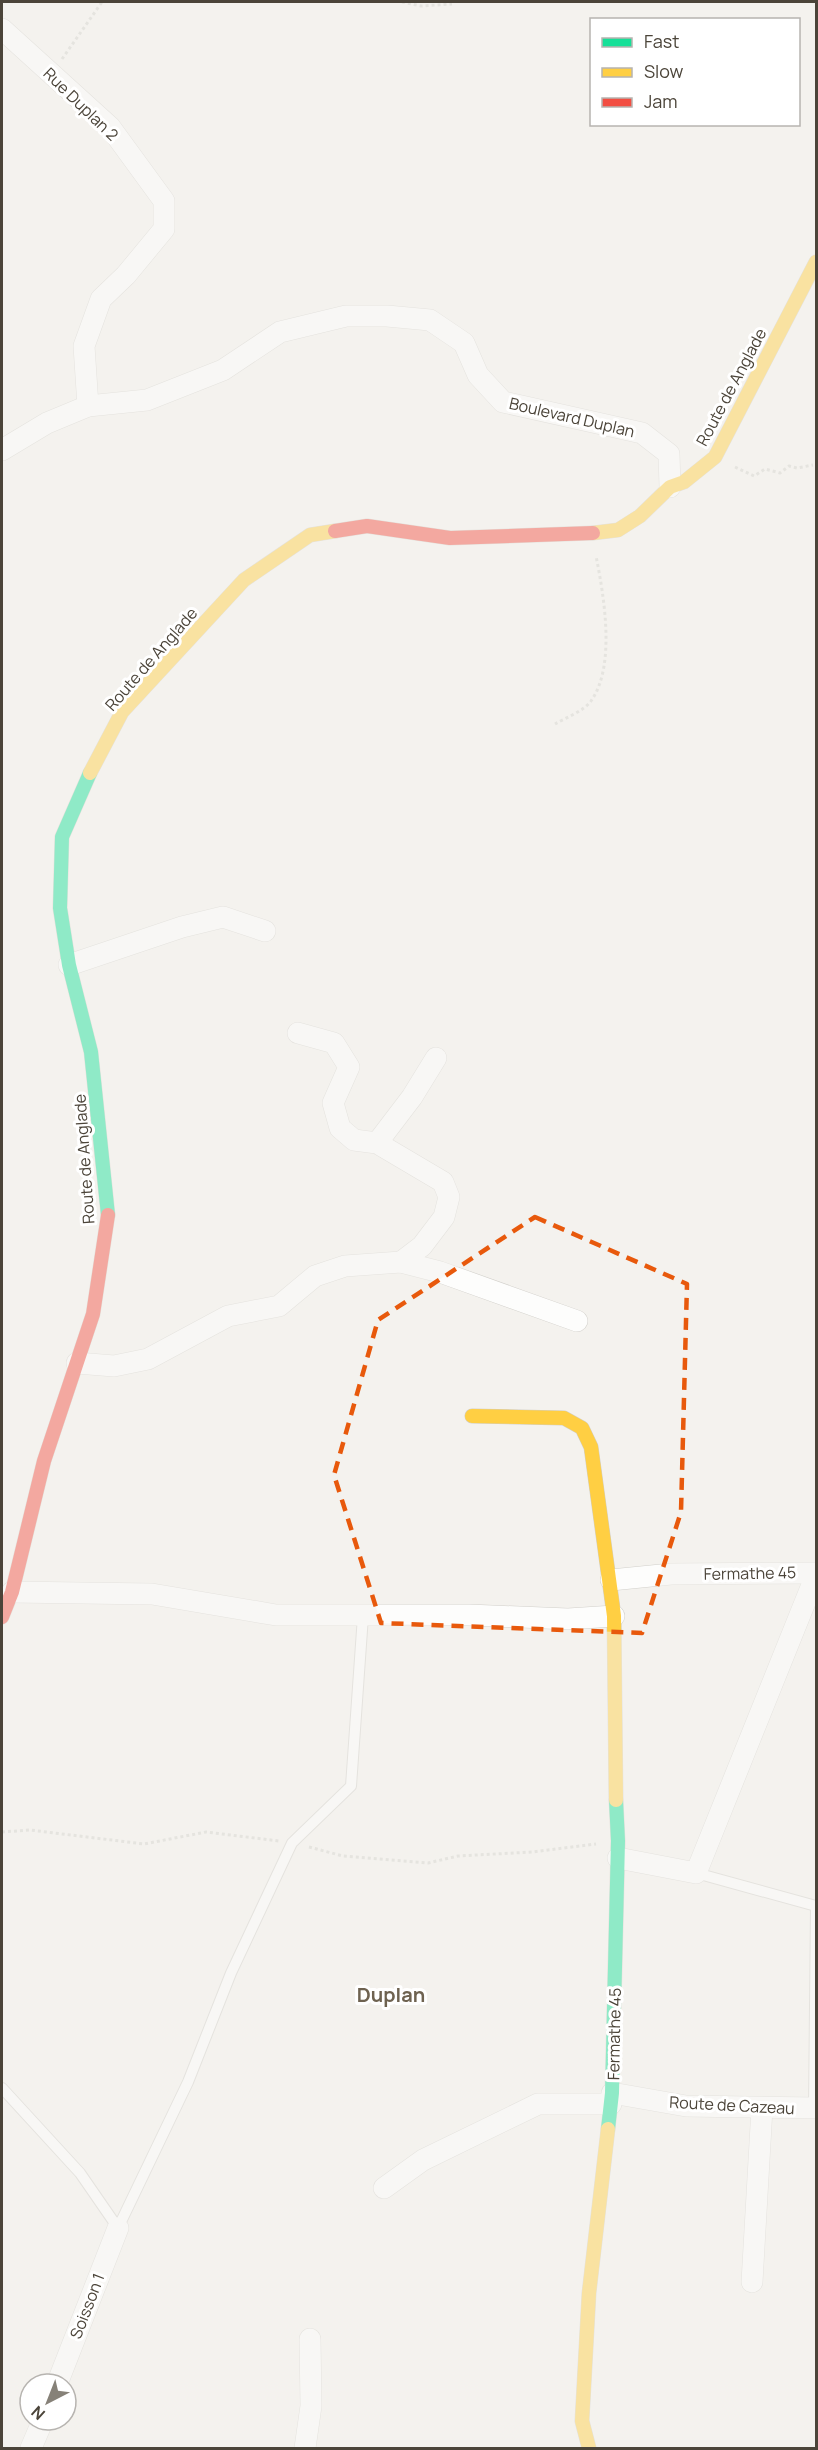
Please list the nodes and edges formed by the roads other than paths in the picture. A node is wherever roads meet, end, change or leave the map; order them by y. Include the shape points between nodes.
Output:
1 (2, 29) edge
2 (816, 262) edge
3 (88, 406) junction
4 (2, 450) edge
5 (670, 487) junction
6 (265, 931) dead end
7 (69, 965) junction
8 (298, 1033) dead end
9 (436, 1058) dead end
10 (377, 1143) junction
11 (401, 1262) junction
12 (577, 1321) dead end
13 (77, 1363) junction
14 (472, 1416) dead end
15 (816, 1574) edge
16 (611, 1580) junction
17 (12, 1592) junction
18 (363, 1616) junction
19 (614, 1616) junction
20 (2, 1617) edge
21 (618, 1849) junction
22 (696, 1873) junction
23 (816, 1906) edge
24 (2, 2088) edge
25 (612, 2098) junction
26 (762, 2108) junction
27 (815, 2108) edge
28 (384, 2188) dead end
29 (118, 2228) junction
30 (752, 2282) dead end
31 (310, 2339) dead end
32 (62, 2372) edge
33 (38, 2432) edge
34 (31, 2448) edge
35 (306, 2448) edge
36 (589, 2448) edge

1 - 3 street, Rue Duplan 2 via 110,127 164,201 164,229 97,308 84,346
2 - 5 street, Route de Anglade via 714,457 684,482
3 - 4 street, Boulevard Duplan via 47,423
3 - 5 street, Boulevard Duplan via 147,400 223,370 280,332 346,316 430,320 464,344 478,375 503,402 642,433 669,454
5 - 7 street, Route de Anglade via 640,516 618,530 450,538 367,526 310,535 244,580 122,712 85,783 62,837 60,908
6 - 7 street via 223,917
7 - 13 street, Route de Anglade via 91,1052 108,1218 93,1314
8 - 10 street via 334,1043 349,1067 333,1103 340,1128 354,1140
9 - 10 street
10 - 11 street via 442,1182 449,1197 444,1217 422,1246
11 - 12 street
11 - 13 street via 345,1266 315,1276 279,1306 228,1316 148,1359 114,1366
13 - 17 street, Route de Anglade via 44,1461
14 - 16 street, Fermathe 45 via 564,1418 582,1428 591,1446
15 - 16 street, Fermathe 45 via 671,1574
15 - 22 street
16 - 19 street, Fermathe 45
17 - 18 street via 152,1594 276,1615
17 - 20 street, Route de Anglade
18 - 19 street
18 - 29 lane via 351,1786 292,1843 231,1973 188,2082
19 - 21 street, Fermathe 45
21 - 22 street
21 - 25 street, Fermathe 45
22 - 23 lane
23 - 27 lane
24 - 29 lane via 80,2173
25 - 26 street, Route de Cazeau via 686,2106
25 - 28 street, Route de Cazeau via 538,2104 423,2160
25 - 36 street, Fermathe 45 via 588,2304 582,2421
26 - 27 street, Route de Cazeau
26 - 30 street
29 - 32 street, Soisson 1
31 - 35 street via 311,2406
33 - 34 street

